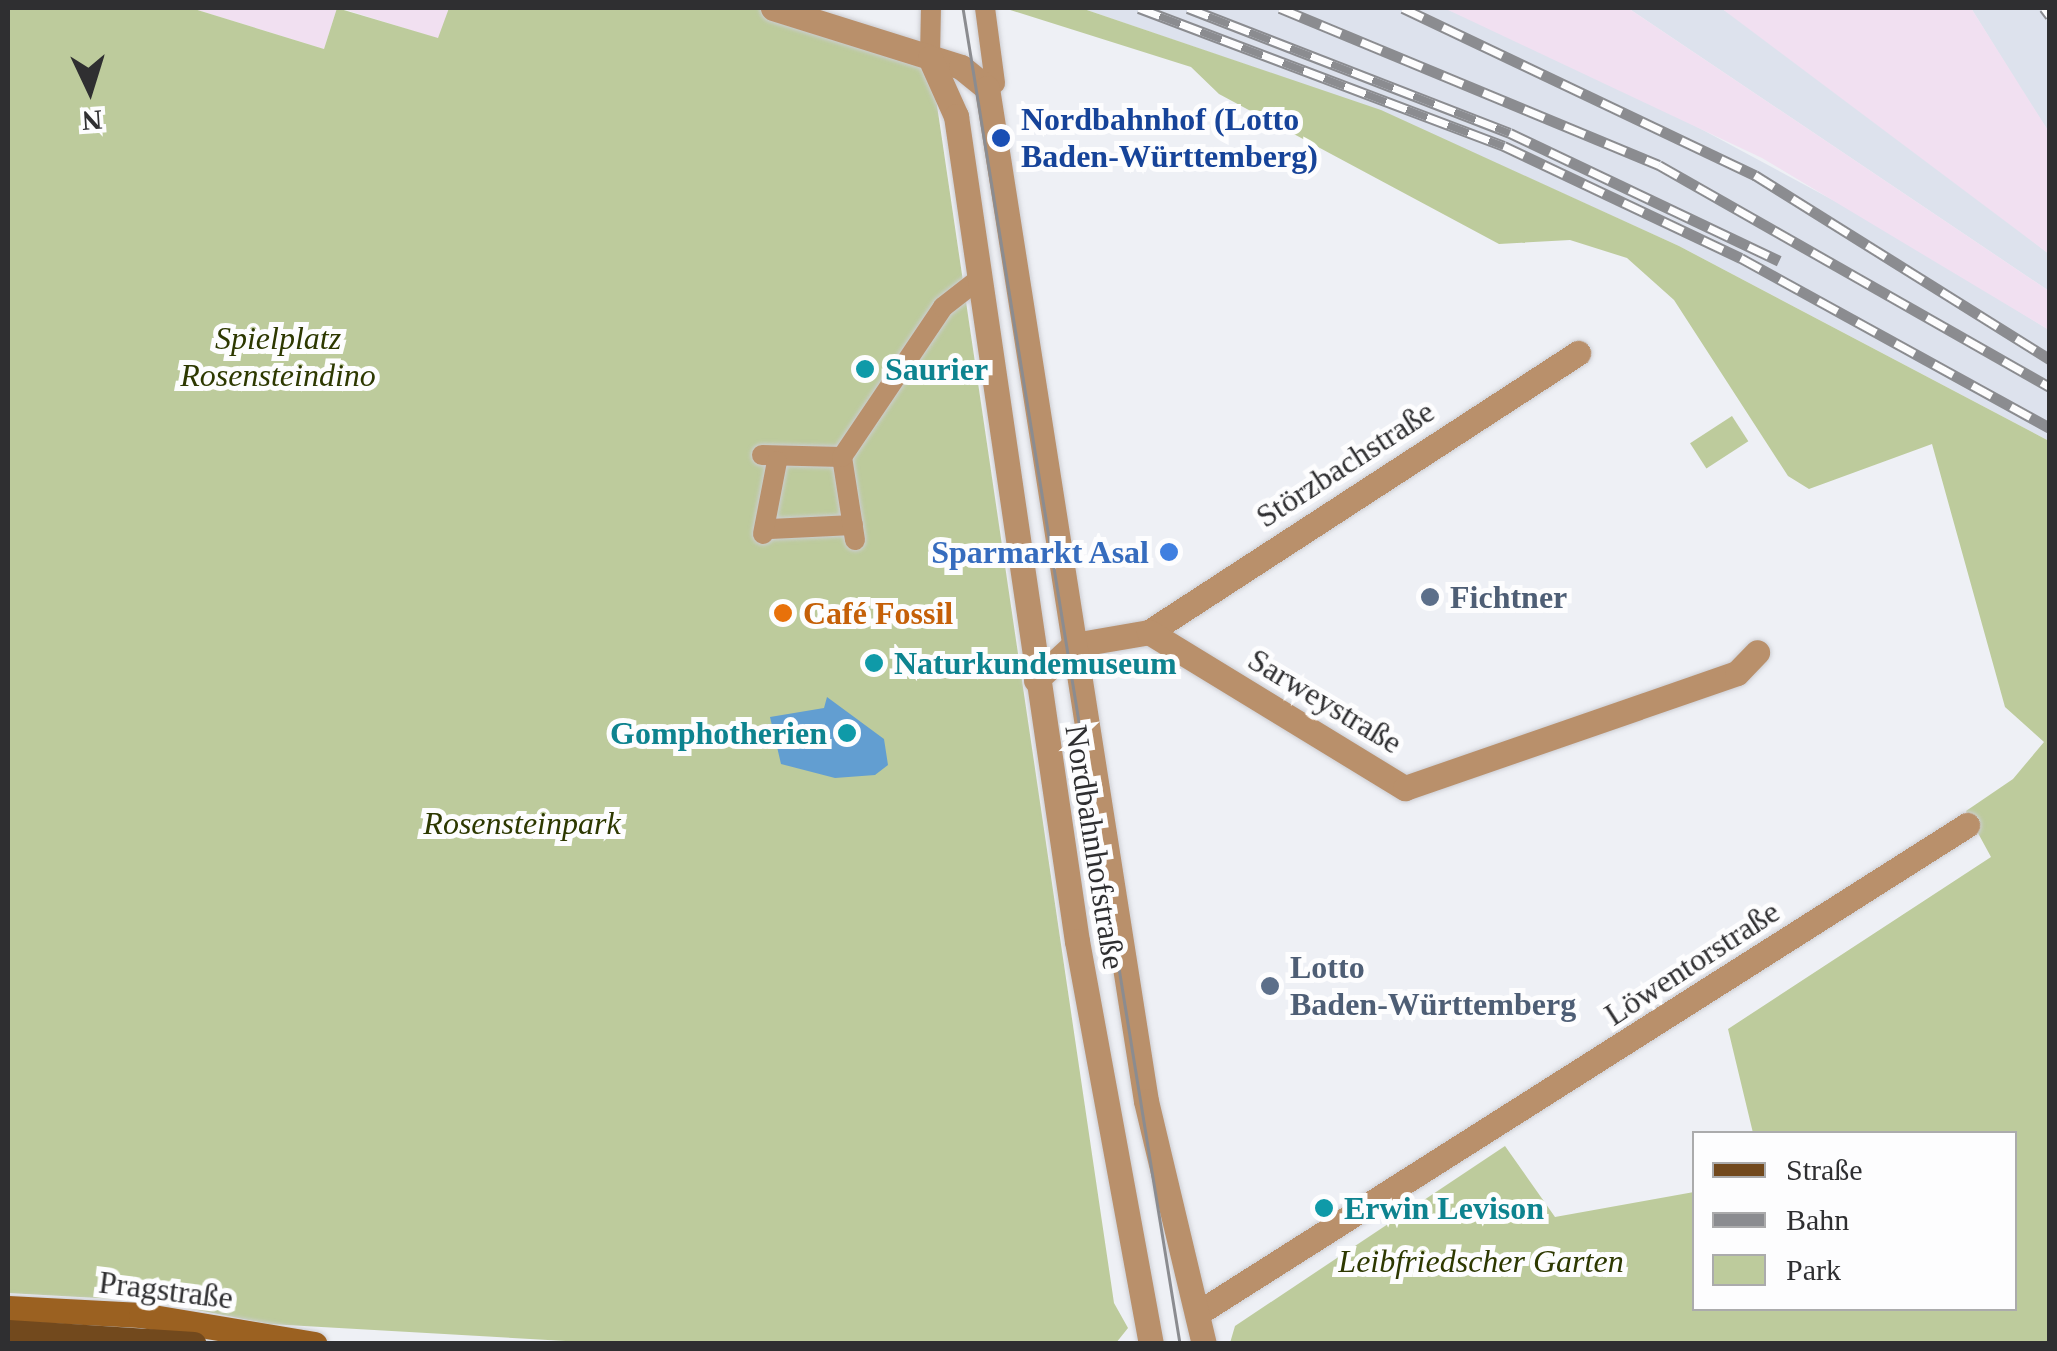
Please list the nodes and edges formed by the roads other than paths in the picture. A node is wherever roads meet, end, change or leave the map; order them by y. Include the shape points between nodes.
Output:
1 (772, 8) edge
2 (931, 8) edge
3 (985, 8) edge
4 (930, 58) junction
5 (991, 85) junction
6 (979, 279) junction
7 (1578, 353) dead end
8 (842, 458) junction
9 (1149, 632) junction
10 (1074, 646) junction
11 (1757, 652) dead end
12 (1036, 680) junction
13 (1970, 824) dead end
14 (8, 1308) edge
15 (1198, 1313) junction
16 (8, 1332) edge
17 (194, 1344) edge
18 (315, 1344) edge
19 (1151, 1344) edge
20 (1204, 1344) edge

1 - 4 street
2 - 4 street, Nordbahnhofstraße
3 - 5 street, Nordbahnhofstraße
4 - 5 street
4 - 6 street, Nordbahnhofstraße via 956,116
5 - 10 street, Nordbahnhofstraße
6 - 8 street via 944,307
6 - 12 street, Nordbahnhofstraße
7 - 9 street, Störzbachstraße
8 - 8 street via 769,458 766,532 854,533
9 - 10 street
9 - 11 street, Sarweystraße via 1405,788 1736,672
10 - 12 street
10 - 15 street, Nordbahnhofstraße via 1146,1101
12 - 19 street, Nordbahnhofstraße
13 - 15 street, Löwentorstraße
14 - 18 main road, Pragstraße via 141,1315
15 - 20 street, Nordbahnhofstraße
16 - 17 main road

